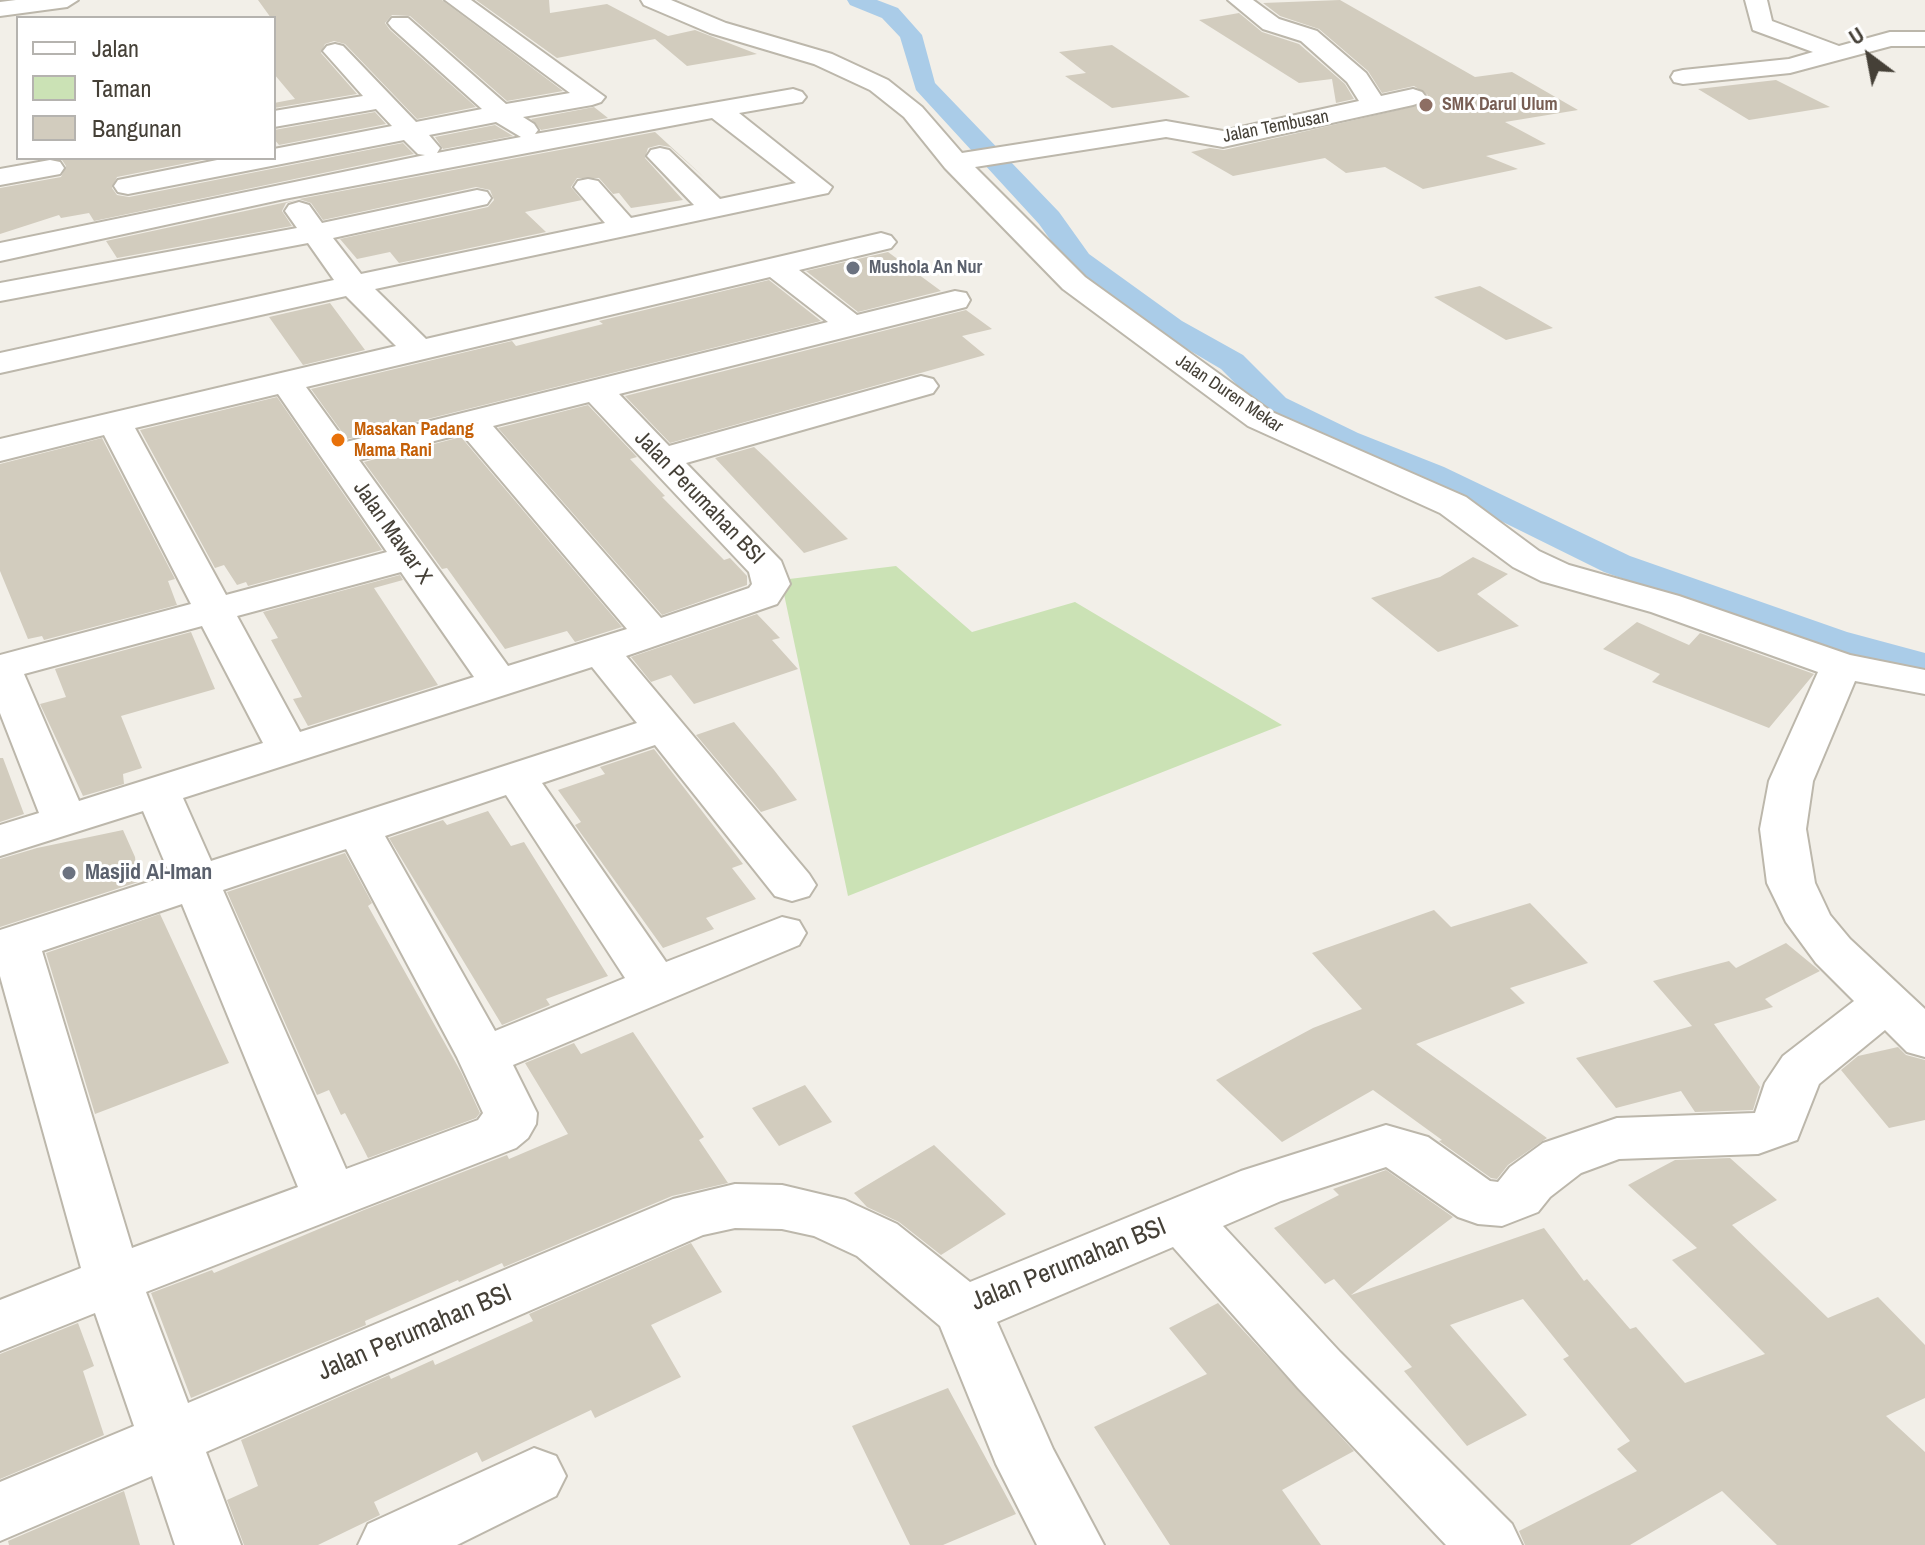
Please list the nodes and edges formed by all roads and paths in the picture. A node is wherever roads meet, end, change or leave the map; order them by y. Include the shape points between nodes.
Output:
1 (456, 0) edge
2 (652, 0) edge
3 (1239, 0) edge
4 (1756, 0) edge
5 (54, 1) edge
6 (0, 9) edge
7 (73, 16) edge
8 (400, 23) dead end
9 (1925, 39) edge
10 (335, 51) dead end
11 (1834, 52) junction
12 (1683, 77) dead end
13 (793, 97) dead end
14 (1413, 97) dead end
15 (381, 100) junction
16 (1374, 106) junction
17 (718, 110) junction
18 (278, 112) edge
19 (501, 113) junction
20 (410, 130) junction
21 (541, 142) junction
22 (660, 156) dead end
23 (276, 157) edge
24 (979, 158) junction
25 (113, 160) edge
26 (261, 160) edge
27 (440, 161) junction
28 (50, 168) dead end
29 (0, 177) edge
30 (128, 186) junction
31 (588, 187) dead end
32 (284, 191) junction
33 (477, 198) dead end
34 (714, 209) junction
35 (143, 221) junction
36 (623, 226) junction
37 (315, 233) junction
38 (881, 242) dead end
39 (0, 252) edge
40 (776, 267) junction
41 (353, 285) junction
42 (0, 292) edge
43 (955, 300) dead end
44 (852, 326) junction
45 (419, 350) junction
46 (0, 363) edge
47 (286, 382) junction
48 (921, 386) dead end
49 (596, 390) junction
50 (470, 421) junction
51 (115, 423) junction
52 (0, 450) edge
53 (336, 455) junction
54 (661, 459) junction
55 (409, 558) junction
56 (217, 611) junction
57 (653, 634) junction
58 (601, 651) junction
59 (1841, 666) junction
60 (0, 667) edge
61 (1925, 682) edge
62 (499, 683) junction
63 (664, 728) junction
64 (16, 742) edge
65 (287, 748) junction
66 (517, 779) junction
67 (157, 790) junction
68 (64, 820) junction
69 (359, 831) junction
70 (0, 841) edge
71 (194, 884) junction
72 (792, 885) dead end
73 (782, 933) dead end
74 (8, 944) edge
75 (656, 986) junction
76 (1885, 1003) junction
77 (1925, 1039) edge
78 (483, 1057) junction
79 (330, 1197) junction
80 (1182, 1219) junction
81 (113, 1280) junction
82 (963, 1311) junction
83 (0, 1326) edge
84 (169, 1437) junction
85 (534, 1476) dead end
86 (0, 1512) edge
87 (208, 1545) edge
88 (391, 1545) edge
89 (1071, 1545) edge
90 (1489, 1545) edge

1 - 19 street via 592,97
2 - 24 street, Jalan Duren Mekar via 718,28 823,59 879,85
3 - 16 street via 1271,24 1309,36 1364,86
4 - 11 street via 1761,25
5 - 6 street
5 - 7 street
8 - 19 street
9 - 11 street via 1890,39
10 - 15 street
11 - 12 street via 1790,66
13 - 17 street
14 - 16 street, Jalan Tembusan
15 - 18 street
15 - 20 street
16 - 24 street, Jalan Tembusan via 1223,139 1166,129
17 - 21 street
17 - 34 street via 818,187
19 - 20 street
19 - 21 street
20 - 23 street
20 - 27 street
21 - 27 street
22 - 34 street
24 - 59 street, Jalan Duren Mekar via 1074,283 1260,419 1453,505 1526,559 1555,573
25 - 30 street
26 - 30 street
27 - 32 street
28 - 29 street
30 - 35 street
31 - 36 street
32 - 35 street
32 - 37 street
33 - 37 street
34 - 36 street
35 - 39 street
36 - 41 street
37 - 41 street
37 - 42 street
38 - 40 street
40 - 44 street
40 - 45 street
41 - 45 street
41 - 46 street
43 - 44 street
44 - 49 street
45 - 47 street
47 - 51 street
47 - 53 street, Jalan Mawar X
48 - 54 street
49 - 50 street
49 - 54 street, Jalan Perumahan BSI
50 - 53 street
50 - 57 street
51 - 52 street
51 - 56 street
53 - 55 street, Jalan Mawar X
54 - 57 street, Jalan Perumahan BSI via 767,569 771,584 763,596 747,603
55 - 56 street
55 - 62 street, Jalan Mawar X
56 - 60 street
56 - 65 street
57 - 58 street, Jalan Perumahan BSI
58 - 62 street, Jalan Perumahan BSI
58 - 63 street
59 - 61 street, Jalan Duren Mekar
59 - 76 street via 1791,781 1783,829 1791,883 1810,922
60 - 64 street
62 - 65 street, Jalan Perumahan BSI
63 - 66 street
63 - 72 street
64 - 68 street
65 - 67 street, Jalan Perumahan BSI
66 - 69 street
66 - 75 street
67 - 68 street, Jalan Perumahan BSI
67 - 71 street
68 - 70 street, Jalan Perumahan BSI
69 - 71 street
69 - 78 street
71 - 74 street
71 - 79 street
73 - 75 street
74 - 81 street
75 - 78 street
76 - 77 street
76 - 80 street, Jalan Perumahan BSI via 1801,1070 1791,1083 1778,1126 1758,1134 1617,1139 1562,1158 1518,1197 1502,1204 1478,1202 1409,1152 1386,1146 1261,1186
78 - 79 street via 510,1113 509,1124 497,1134
79 - 81 street
80 - 82 street, Jalan Perumahan BSI
80 - 90 street
81 - 83 street
81 - 84 street
82 - 84 street, Jalan Perumahan BSI via 877,1240 825,1216 782,1207 735,1206 693,1215
82 - 89 street via 1028,1464
84 - 86 street, Jalan Perumahan BSI
84 - 87 street
85 - 88 street

